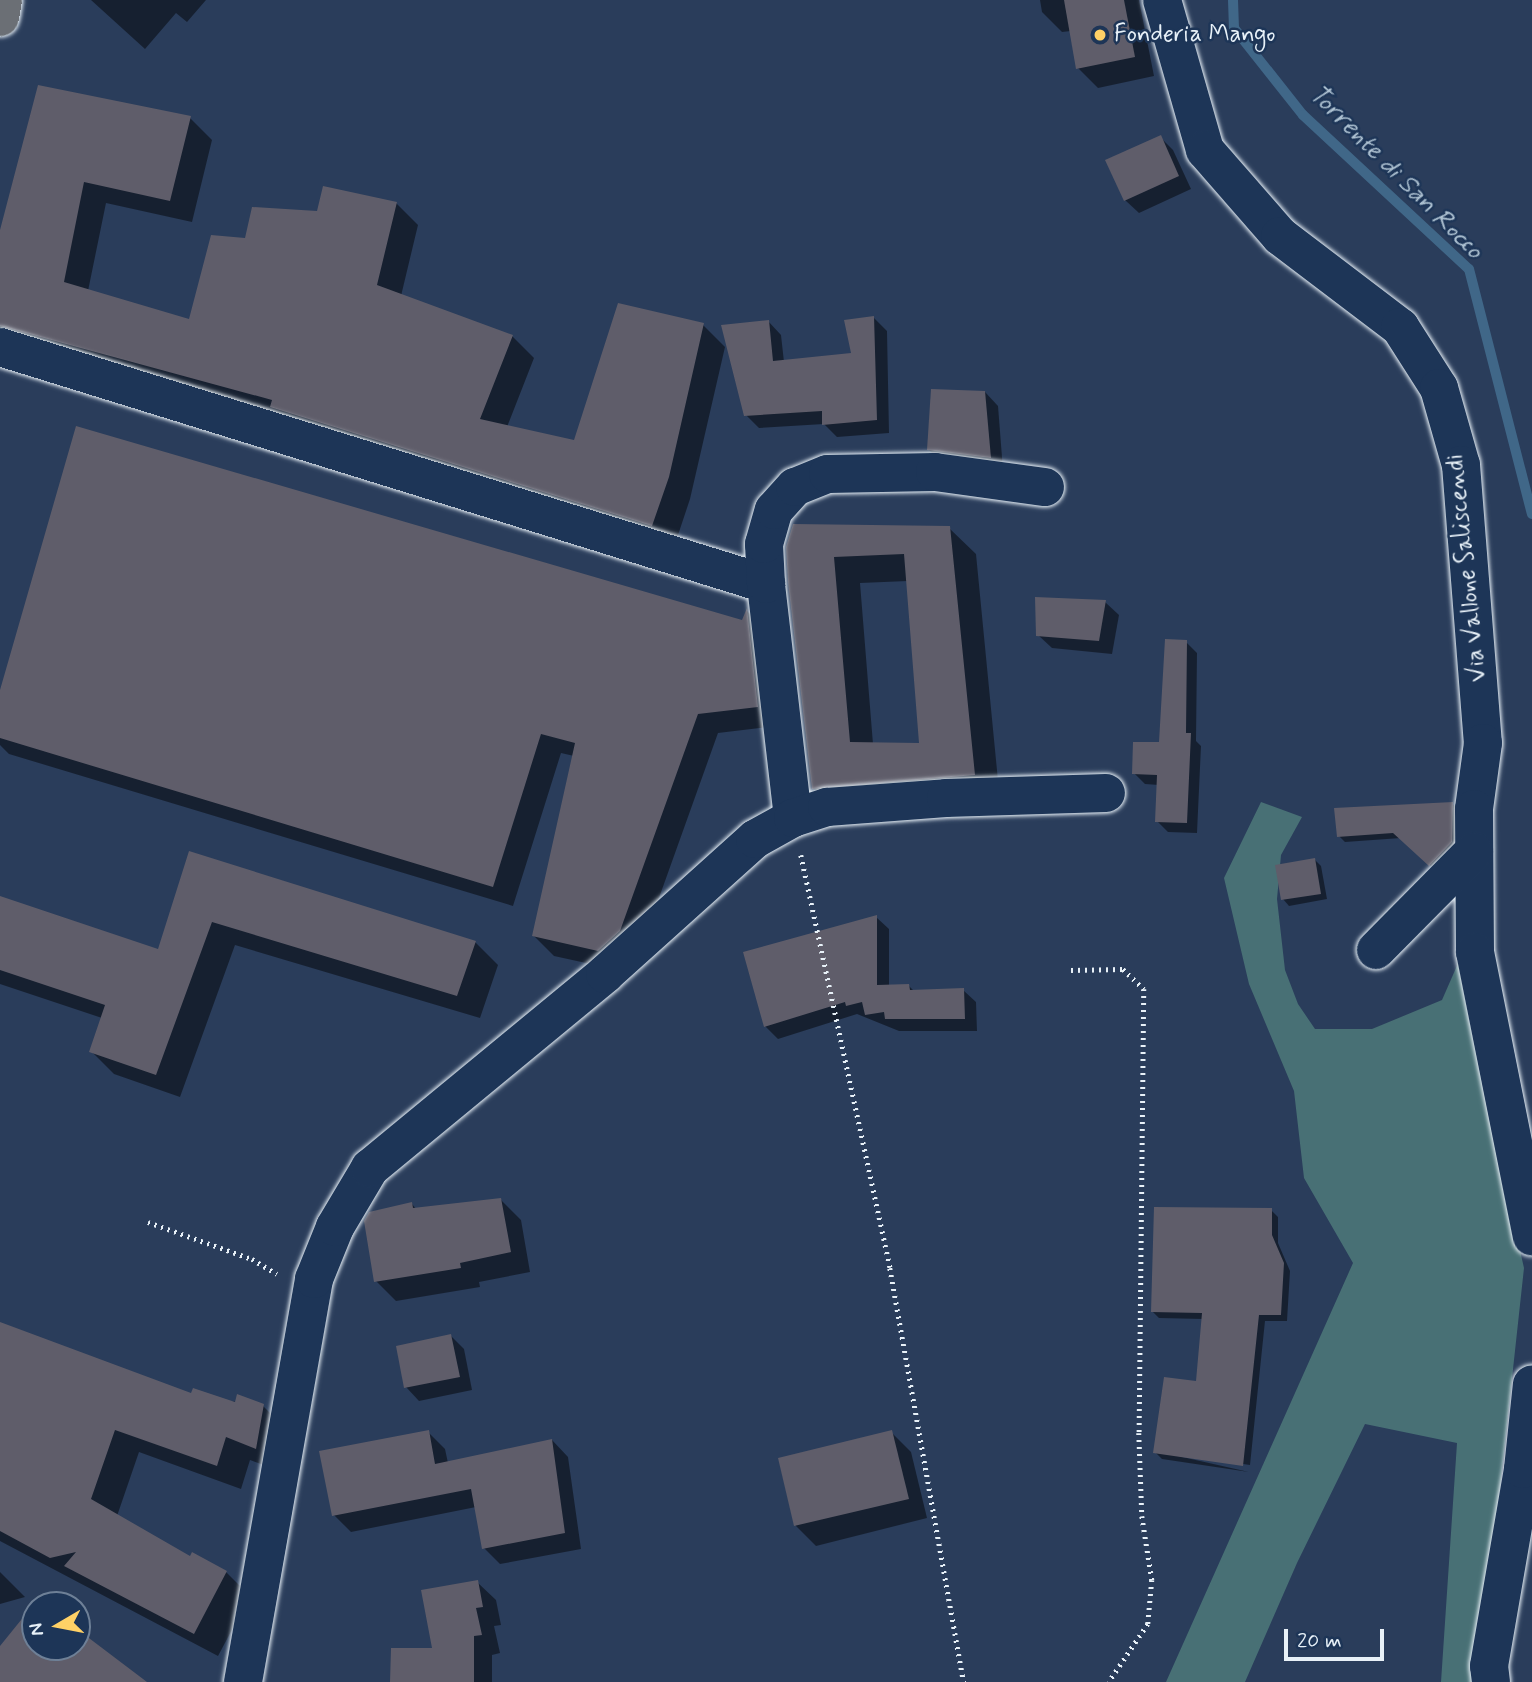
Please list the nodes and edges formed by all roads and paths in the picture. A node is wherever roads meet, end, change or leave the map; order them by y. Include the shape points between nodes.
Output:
1 (3, 0) edge
2 (1163, 0) edge
3 (0, 16) edge
4 (0, 347) edge
5 (1045, 487) dead end
6 (766, 583) junction
7 (1106, 793) dead end
8 (793, 818) junction
9 (1474, 851) junction
10 (1376, 950) dead end
11 (1071, 970) dead end
12 (148, 1222) dead end
13 (1532, 1236) edge
14 (280, 1279) dead end
15 (1532, 1384) edge
16 (271, 1408) dead end
17 (218, 1682) edge
18 (243, 1682) edge
19 (964, 1682) edge
20 (1109, 1682) edge
21 (1491, 1682) edge

1 - 3 main road
2 - 9 street, Via Vallone Saliscendi via 1205,150 1280,236 1401,327 1439,387 1461,465 1483,743
4 - 6 street
5 - 6 street via 935,472 828,474 795,487 774,510 764,544
6 - 8 street
7 - 8 street via 946,797 827,807
8 - 18 street via 755,839 605,974 370,1168 335,1227 314,1279
8 - 19 path via 890,1268
9 - 10 street
9 - 13 street, Via Vallone Saliscendi via 1475,952
11 - 20 path via 1123,969 1144,989 1139,1433 1142,1516 1152,1580 1148,1624
12 - 14 path via 252,1259 275,1269
15 - 21 street via 1523,1469 1489,1666
16 - 17 street

